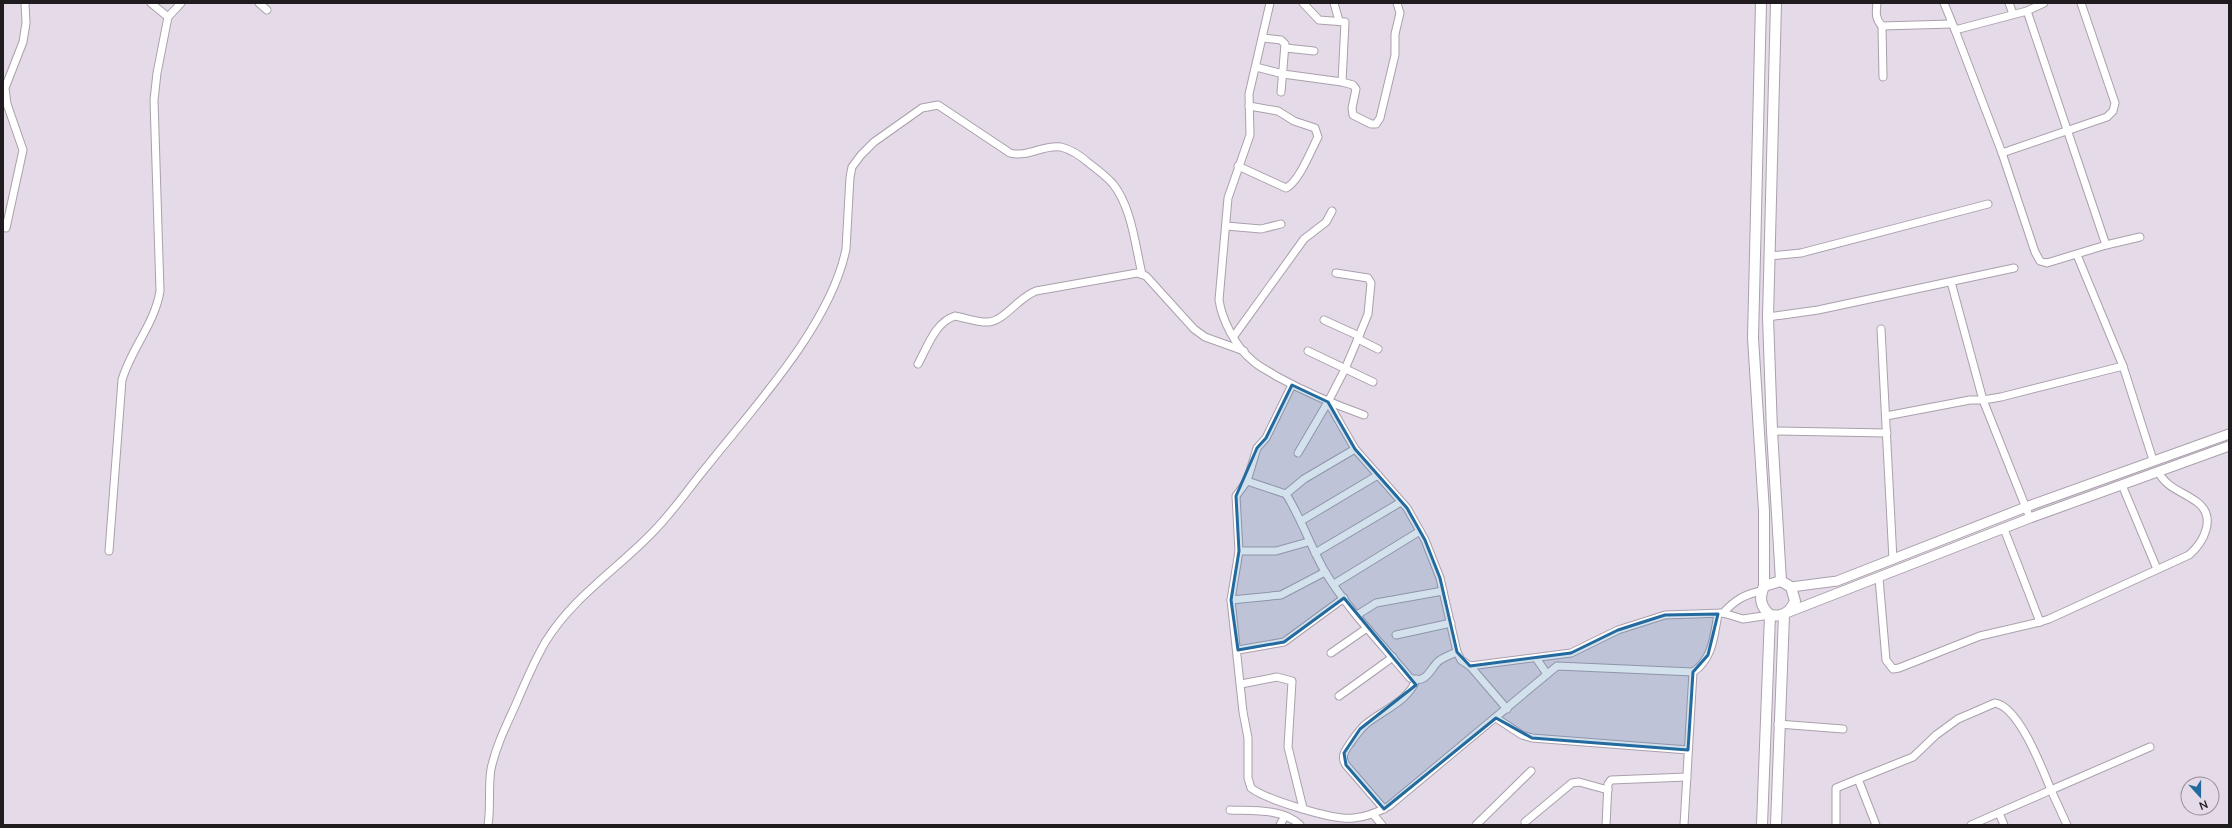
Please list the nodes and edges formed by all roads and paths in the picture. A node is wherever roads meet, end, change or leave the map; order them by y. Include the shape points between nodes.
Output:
1 (25, 3) edge
2 (151, 3) edge
3 (181, 3) edge
4 (259, 3) edge
5 (1270, 3) edge
6 (1303, 3) edge
7 (1334, 3) edge
8 (1397, 3) edge
9 (1760, 3) edge
10 (1776, 3) edge
11 (1877, 3) edge
12 (1944, 3) edge
13 (2009, 3) edge
14 (2044, 3) edge
15 (2081, 3) edge
16 (267, 10) dead end
17 (2027, 11) junction
18 (2013, 14) junction
19 (168, 17) junction
20 (1338, 21) junction
21 (1882, 26) junction
22 (1953, 27) junction
23 (1263, 38) junction
24 (1286, 48) junction
25 (1314, 50) dead end
26 (1256, 68) junction
27 (1283, 74) junction
28 (1883, 76) dead end
29 (1342, 82) junction
30 (1282, 92) dead end
31 (1249, 106) junction
32 (2067, 130) junction
33 (2002, 153) junction
34 (1238, 166) junction
35 (1988, 204) dead end
36 (1332, 211) dead end
37 (1281, 224) dead end
38 (1226, 226) junction
39 (6, 228) dead end
40 (2140, 237) dead end
41 (2106, 245) junction
42 (2077, 255) junction
43 (1770, 256) junction
44 (2014, 268) dead end
45 (1336, 273) dead end
46 (1142, 274) junction
47 (1951, 282) junction
48 (1768, 317) junction
49 (1324, 320) dead end
50 (1881, 329) dead end
51 (1234, 336) junction
52 (1358, 338) junction
53 (1378, 349) dead end
54 (1244, 351) junction
55 (1308, 351) dead end
56 (918, 364) dead end
57 (2123, 366) junction
58 (1345, 369) junction
59 (1373, 382) dead end
60 (1292, 385) junction
61 (1983, 400) junction
62 (1328, 402) junction
63 (1364, 415) dead end
64 (1886, 416) junction
65 (1772, 431) junction
66 (1887, 433) junction
67 (2229, 434) edge
68 (2229, 446) edge
69 (1355, 449) junction
70 (1298, 453) dead end
71 (2153, 460) junction
72 (2158, 471) junction
73 (1378, 475) junction
74 (1247, 481) junction
75 (2122, 485) junction
76 (1286, 494) junction
77 (1401, 502) junction
78 (2026, 507) junction
79 (2030, 518) junction
80 (1301, 521) junction
81 (2004, 529) junction
82 (1420, 531) junction
83 (1308, 542) junction
84 (109, 551) dead end
85 (1239, 551) junction
86 (1316, 553) junction
87 (1893, 560) junction
88 (2157, 569) junction
89 (1325, 572) junction
90 (1879, 578) junction
91 (1781, 581) junction
92 (1335, 583) junction
93 (1791, 587) junction
94 (1763, 588) junction
95 (1443, 591) junction
96 (1344, 598) junction
97 (1231, 600) junction
98 (1786, 613) junction
99 (1358, 614) junction
100 (1721, 614) junction
101 (1770, 615) junction
102 (2040, 622) junction
103 (1451, 623) junction
104 (1367, 628) junction
105 (1396, 635) dead end
106 (1238, 650) junction
107 (1458, 652) junction
108 (1331, 653) dead end
109 (1571, 653) junction
110 (1393, 657) junction
111 (1536, 658) junction
112 (1470, 666) junction
113 (1557, 666) junction
114 (1693, 672) junction
115 (1547, 674) junction
116 (1418, 678) junction
117 (1241, 684) junction
118 (1339, 696) dead end
119 (1507, 708) junction
120 (1496, 718) junction
121 (1778, 724) junction
122 (1844, 729) dead end
123 (2150, 747) dead end
124 (1688, 753) junction
125 (1531, 771) dead end
126 (1687, 777) junction
127 (1858, 779) junction
128 (1608, 790) junction
129 (2051, 790) junction
130 (1302, 808) junction
131 (1384, 809) junction
132 (1230, 810) dead end
133 (1999, 813) junction
134 (1373, 814) junction
135 (1285, 816) junction
136 (1353, 822) edge
137 (1525, 822) dead end
138 (488, 825) edge
139 (1280, 825) edge
140 (1300, 825) edge
141 (1382, 825) edge
142 (1476, 825) edge
143 (1606, 825) edge
144 (1684, 825) edge
145 (1762, 825) edge
146 (1776, 825) edge
147 (1836, 825) edge
148 (1876, 825) edge
149 (1971, 825) edge
150 (2004, 825) edge
151 (2067, 825) edge

1 - 39 street via 26,23 23,42 5,88 7,104 23,150
2 - 19 street
3 - 19 street
4 - 16 street
5 - 23 street
6 - 20 street via 1319,20
7 - 20 street
8 - 29 street via 1400,13 1395,34 1395,55 1378,122 1372,124 1353,115 1356,89 1353,85
9 - 94 main road via 1753,338 1764,511
10 - 43 main road
11 - 21 street via 1876,14
12 - 22 street
13 - 18 street
14 - 17 street
15 - 32 street via 2115,103 2113,111 2107,117
17 - 18 street
17 - 32 street
18 - 22 street
19 - 84 street via 156,73 154,100 160,291 156,307 131,355 122,380
20 - 29 street via 1346,25
21 - 22 street
21 - 28 street
22 - 33 street
23 - 24 street via 1283,42
23 - 26 street
24 - 25 street
24 - 27 street
26 - 27 street
26 - 31 street via 1249,94
27 - 29 street
27 - 30 street
31 - 34 street via 1250,135
31 - 34 street via 1282,113 1294,121 1315,128 1318,136 1299,174 1292,185 1286,188
32 - 33 street
32 - 41 street
33 - 42 street via 2040,261 2047,263
34 - 38 street via 1228,198
35 - 43 street via 1802,253
36 - 51 street via 1326,222 1304,239
37 - 38 street via 1261,229
38 - 51 street via 1219,300 1224,321
40 - 41 street
41 - 42 street
42 - 57 street
43 - 48 main road
44 - 47 street
45 - 52 street via 1368,278 1371,283 1368,314
46 - 54 street via 1194,329 1210,339
46 - 56 street via 1036,291 1023,297 990,322 955,316 950,318 940,324
46 - 138 street via 1120,194 1108,178 1070,150 1059,147 1022,155 1010,153 938,105 922,108 874,142 861,154 850,173 844,261 825,304 788,363 679,504 621,564 575,602 546,641 495,751 490,772
47 - 48 street via 1818,310
47 - 61 street
48 - 65 main road
49 - 52 street
50 - 64 street
51 - 54 street
52 - 53 street
52 - 58 street
54 - 60 street via 1254,363
55 - 58 street
57 - 61 street
57 - 71 street
58 - 59 street
58 - 62 street
60 - 62 street
60 - 74 street via 1266,438 1258,448
61 - 64 street via 1970,400
61 - 78 street
62 - 63 street
62 - 69 street
62 - 70 street
64 - 66 street
65 - 66 street
65 - 91 main road
66 - 87 street
67 - 71 street
68 - 72 street
69 - 73 street
69 - 76 street via 1304,479
71 - 78 street
72 - 75 street
72 - 88 street via 2167,484 2202,507 2208,523 2207,531 2196,550
73 - 77 street
73 - 80 street
74 - 76 street
74 - 85 street via 1236,496
75 - 79 street
75 - 88 street
76 - 80 street
77 - 82 street
77 - 86 street
78 - 79 street
78 - 87 street
79 - 81 street
80 - 83 street
81 - 90 street
81 - 102 street
82 - 92 street
82 - 95 street
83 - 85 street via 1276,551
83 - 86 street
85 - 97 street
86 - 89 street
87 - 93 street via 1837,581
88 - 102 street
89 - 92 street
89 - 97 street via 1281,595
90 - 98 street
90 - 102 street via 1886,660 1893,669 1980,636
91 - 93 main road
91 - 94 main road
92 - 96 street
93 - 98 main road via 1794,601
94 - 100 street via 1733,602
94 - 101 main road via 1761,602
95 - 99 street via 1376,603
95 - 103 street
96 - 99 street
96 - 106 street via 1284,642
97 - 106 street
98 - 101 main road
98 - 121 main road
99 - 104 street
100 - 101 street via 1743,619
100 - 109 street via 1665,615 1618,630
100 - 114 street via 1708,655
101 - 145 main road
103 - 105 street
103 - 107 street
104 - 108 street
104 - 110 street
106 - 117 street
107 - 112 street via 1462,660
107 - 116 street via 1439,660 1428,676
109 - 111 street
109 - 113 street
110 - 116 street via 1410,678
110 - 118 street
111 - 112 street
111 - 115 street
112 - 119 street
113 - 114 street
113 - 115 street
114 - 124 street
115 - 119 street
116 - 131 street via 1408,693 1360,729 1344,753 1346,765
117 - 130 street via 1249,744 1248,778 1251,788
117 - 130 street via 1277,677 1292,681 1288,747
119 - 120 street
120 - 124 street via 1522,735 1532,738
120 - 131 street
121 - 122 street
121 - 146 main road
123 - 129 street
124 - 126 street
125 - 142 street
126 - 128 street via 1616,779 1611,780
126 - 144 street
127 - 129 street via 1913,757 1958,719 1995,703 2005,706 2025,732
127 - 147 street via 1836,788
127 - 148 street
128 - 137 street via 1579,782 1572,783
128 - 143 street
129 - 133 street
129 - 151 street
130 - 136 street
131 - 134 street
132 - 135 street via 1265,811
133 - 149 street
133 - 150 street
134 - 136 street
134 - 141 street
135 - 139 street
135 - 140 street

